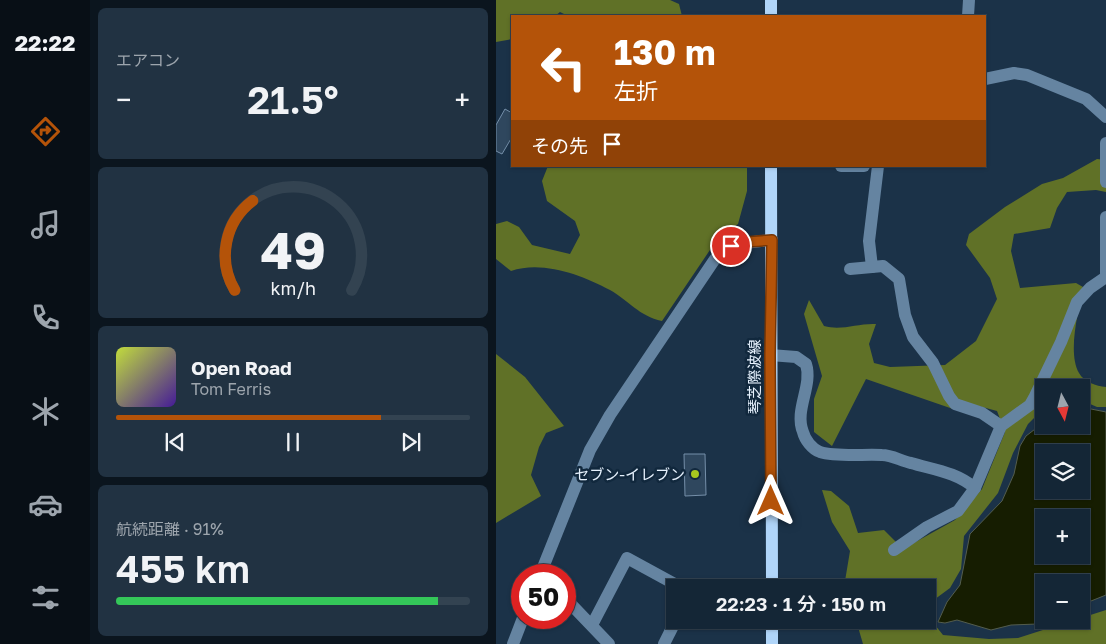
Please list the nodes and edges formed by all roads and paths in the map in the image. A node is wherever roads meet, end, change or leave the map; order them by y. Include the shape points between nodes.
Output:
1 (771, 0) edge
2 (969, 0) edge
3 (771, 15) edge
4 (968, 15) edge
5 (986, 79) edge
6 (1106, 117) edge
7 (1106, 143) edge
8 (772, 167) edge
9 (878, 167) edge
10 (1106, 182) edge
11 (1106, 217) edge
12 (772, 240) junction
13 (872, 267) junction
14 (850, 269) dead end
15 (1106, 277) edge
16 (770, 355) junction
17 (1001, 426) junction
18 (975, 488) junction
19 (894, 550) dead end
20 (545, 564) edge
21 (666, 579) edge
22 (772, 579) edge
23 (576, 609) edge
24 (592, 625) junction
25 (519, 629) edge
26 (672, 629) edge
27 (772, 629) edge
28 (513, 644) edge
29 (609, 644) edge
30 (664, 644) edge
31 (772, 644) edge

1 - 3 main road
2 - 4 street
5 - 6 street via 1014,73 1027,75 1086,99
7 - 10 street
8 - 12 main road, 琴芝際波線
9 - 13 street via 870,241
11 - 15 street
12 - 16 main road, 琴芝際波線
12 - 20 street via 731,246 715,259 590,450
13 - 14 street
13 - 17 street via 884,266 900,280 905,316 913,337 933,363 955,404 982,413
15 - 17 street via 1077,302 1030,405
16 - 18 street via 796,357 806,364 808,375 801,425 803,434 814,449 831,453 885,455 947,471
16 - 22 main road, 琴芝際波線
17 - 18 street
18 - 19 street via 958,511
21 - 24 street via 628,558
23 - 24 street
24 - 29 street
25 - 28 street
26 - 30 street
27 - 31 main road

